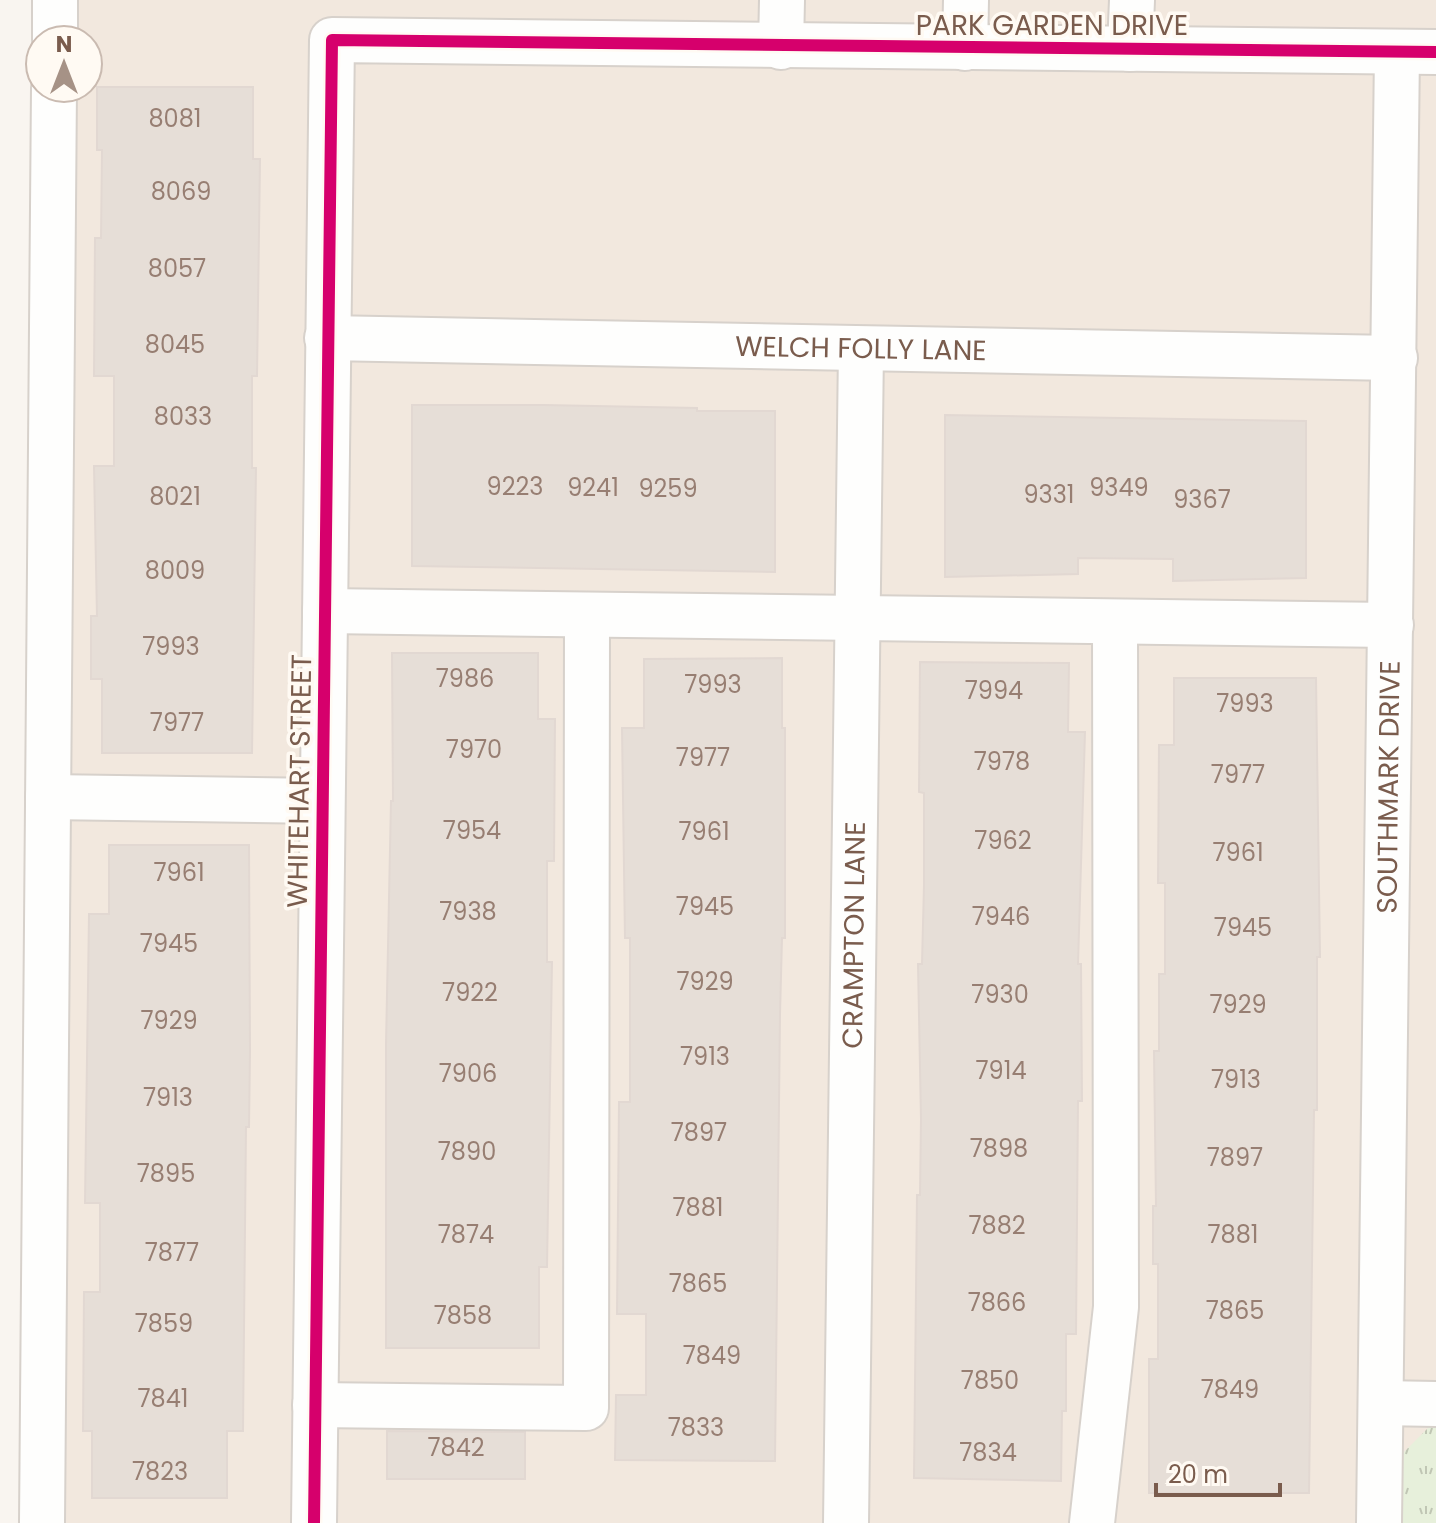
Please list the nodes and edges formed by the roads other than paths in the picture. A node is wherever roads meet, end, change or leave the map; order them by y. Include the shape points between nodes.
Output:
1 (55, 0) edge
2 (782, 0) edge
3 (966, 0) edge
4 (1132, 0) edge
5 (55, 24) edge
6 (332, 40) joint
7 (781, 47) junction
8 (965, 48) junction
9 (1130, 49) junction
10 (1417, 52) edge
11 (54, 104) edge
12 (327, 338) junction
13 (861, 349) junction
14 (1395, 358) junction
15 (325, 611) junction
16 (587, 616) junction
17 (858, 620) junction
18 (1115, 622) junction
19 (1391, 625) junction
20 (48, 797) junction
21 (322, 801) junction
22 (1381, 1403) junction
23 (1436, 1404) edge
24 (315, 1405) junction
25 (42, 1523) edge
26 (314, 1523) edge
27 (846, 1523) edge
28 (1092, 1523) edge
29 (1379, 1523) edge

1 - 5 street
2 - 7 street
3 - 8 street
4 - 9 street
6 - 7 street, PARK GARDEN DRIVE
6 - 12 street, WHITEHART STREET
7 - 8 street, PARK GARDEN DRIVE
8 - 9 street, PARK GARDEN DRIVE
9 - 10 street, PARK GARDEN DRIVE
10 - 14 street, SOUTHMARK DRIVE
11 - 20 street
12 - 13 street, WELCH FOLLY LANE
12 - 15 street, WHITEHART STREET
13 - 14 street, WELCH FOLLY LANE
13 - 17 street, CRAMPTON LANE
14 - 19 street, SOUTHMARK DRIVE
15 - 16 street
15 - 21 street, WHITEHART STREET
16 - 17 street
16 - 24 street via 586,1408
17 - 18 street
17 - 27 street, CRAMPTON LANE
18 - 19 street
18 - 28 street via 1116,1307
19 - 22 street, SOUTHMARK DRIVE
20 - 21 street
20 - 25 street
21 - 24 street, WHITEHART STREET
22 - 23 street
22 - 29 street, SOUTHMARK DRIVE
24 - 26 street, WHITEHART STREET

